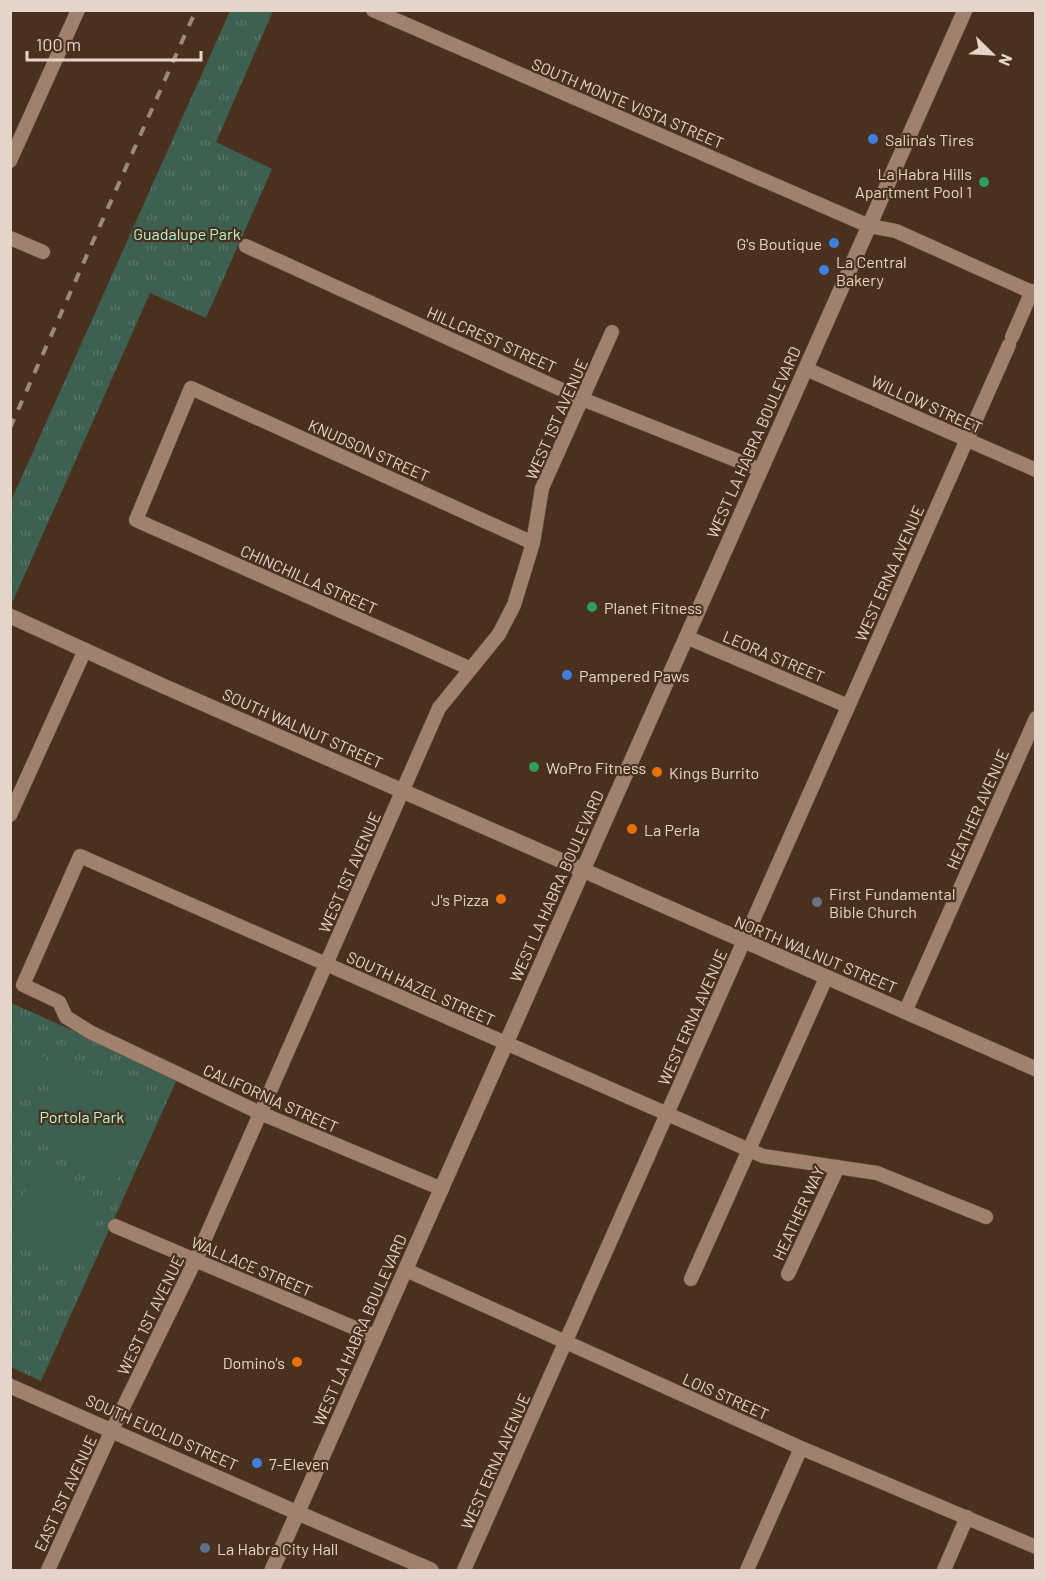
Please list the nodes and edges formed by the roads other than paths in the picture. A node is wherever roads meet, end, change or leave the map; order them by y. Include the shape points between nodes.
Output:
1 (78, 10) edge
2 (373, 10) edge
3 (965, 10) edge
4 (10, 160) edge
5 (869, 226) junction
6 (10, 238) edge
7 (246, 246) dead end
8 (43, 252) dead end
9 (1034, 292) edge
10 (612, 332) dead end
11 (806, 369) junction
12 (191, 388) joint
13 (582, 399) junction
14 (967, 440) junction
15 (760, 470) junction
16 (1035, 470) edge
17 (533, 543) junction
18 (10, 616) edge
19 (687, 637) junction
20 (85, 650) junction
21 (469, 668) junction
22 (848, 706) junction
23 (1035, 718) edge
24 (404, 791) junction
25 (10, 815) edge
26 (583, 871) junction
27 (743, 942) junction
28 (327, 964) junction
29 (826, 978) junction
30 (905, 1012) junction
31 (90, 1032) joint
32 (506, 1043) junction
33 (1035, 1069) edge
34 (260, 1113) junction
35 (668, 1113) junction
36 (749, 1150) junction
37 (838, 1167) junction
38 (442, 1188) junction
39 (986, 1217) dead end
40 (115, 1226) dead end
41 (196, 1259) junction
42 (406, 1270) junction
43 (788, 1274) dead end
44 (691, 1280) dead end
45 (376, 1337) junction
46 (566, 1343) junction
47 (10, 1386) edge
48 (112, 1430) junction
49 (801, 1448) junction
50 (298, 1513) junction
51 (967, 1517) junction
52 (1035, 1547) edge
53 (48, 1570) edge
54 (272, 1570) edge
55 (431, 1570) edge
56 (464, 1570) edge
57 (747, 1570) edge
58 (944, 1570) edge

1 - 4 street
2 - 5 street, SOUTH MONTE VISTA STREET
3 - 5 main road, WEST LA HABRA BOULEVARD
5 - 9 street, SOUTH MONTE VISTA STREET via 896,231
5 - 11 main road, WEST LA HABRA BOULEVARD
6 - 8 street
7 - 13 street, HILLCREST STREET
9 - 14 street, WEST ERNA AVENUE
10 - 13 street, WEST 1ST AVENUE
11 - 14 street, WILLOW STREET
11 - 15 main road, WEST LA HABRA BOULEVARD
12 - 17 street, KNUDSON STREET
12 - 21 street, CHINCHILLA STREET via 136,520
13 - 15 street, HILLCREST STREET
13 - 17 street, WEST 1ST AVENUE via 543,488
14 - 16 street, WILLOW STREET
14 - 22 street, WEST ERNA AVENUE
15 - 19 main road, WEST LA HABRA BOULEVARD
17 - 21 street, WEST 1ST AVENUE via 514,605 499,634
18 - 20 main road, SOUTH WALNUT STREET
19 - 22 street, LEORA STREET
19 - 26 main road, WEST LA HABRA BOULEVARD
20 - 24 main road, SOUTH WALNUT STREET
20 - 25 street
21 - 24 street, WEST 1ST AVENUE via 439,708
22 - 27 street, WEST ERNA AVENUE
23 - 30 street, HEATHER AVENUE
24 - 26 main road, SOUTH WALNUT STREET
24 - 28 street, WEST 1ST AVENUE
26 - 27 main road, NORTH WALNUT STREET
26 - 32 main road, WEST LA HABRA BOULEVARD
27 - 29 main road, NORTH WALNUT STREET
27 - 35 street, WEST ERNA AVENUE
28 - 31 street, SOUTH HAZEL STREET via 80,856 23,985 59,1002 66,1017
28 - 32 street, SOUTH HAZEL STREET
28 - 34 street, WEST 1ST AVENUE
29 - 30 main road, NORTH WALNUT STREET
29 - 36 street
30 - 33 main road, NORTH WALNUT STREET
31 - 34 street, CALIFORNIA STREET
32 - 35 street, SOUTH HAZEL STREET
32 - 38 main road, WEST LA HABRA BOULEVARD
34 - 38 street, CALIFORNIA STREET
34 - 41 street, WEST 1ST AVENUE
35 - 36 street, SOUTH HAZEL STREET
35 - 46 street, WEST ERNA AVENUE
36 - 37 street, SOUTH HAZEL STREET via 763,1156
36 - 44 street
37 - 39 street, SOUTH HAZEL STREET via 877,1173
37 - 43 street, HEATHER WAY
38 - 42 main road, WEST LA HABRA BOULEVARD
40 - 41 street, WALLACE STREET
41 - 45 street, WALLACE STREET
41 - 48 street, WEST 1ST AVENUE
42 - 45 main road, WEST LA HABRA BOULEVARD
42 - 46 street, LOIS STREET
45 - 50 main road, WEST LA HABRA BOULEVARD
46 - 49 street, LOIS STREET
46 - 56 street, WEST ERNA AVENUE
47 - 48 main road, SOUTH EUCLID STREET
48 - 50 main road, SOUTH EUCLID STREET
48 - 53 street, EAST 1ST AVENUE
49 - 51 street, LOIS STREET
49 - 57 street
50 - 54 main road, WEST LA HABRA BOULEVARD
50 - 55 main road, SOUTH EUCLID STREET
51 - 52 street, LOIS STREET
51 - 58 street

